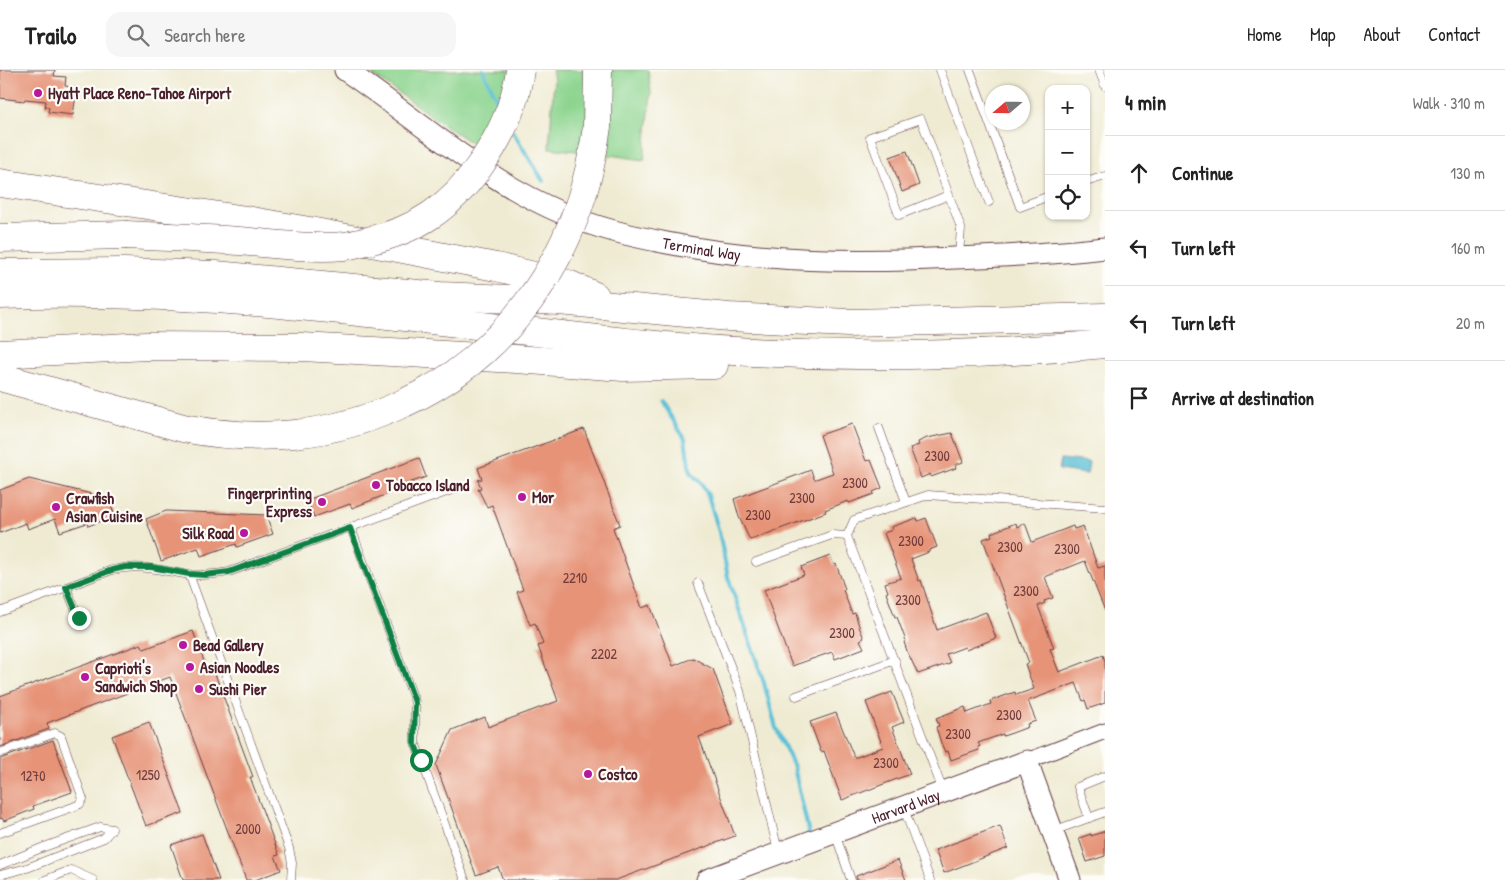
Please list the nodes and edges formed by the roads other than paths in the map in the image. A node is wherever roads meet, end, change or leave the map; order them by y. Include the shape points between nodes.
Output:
1 (346, 70) edge
2 (520, 70) edge
3 (598, 70) edge
4 (940, 70) edge
5 (970, 70) edge
6 (1099, 70) edge
7 (1105, 86) edge
8 (1105, 176) edge
9 (1090, 181) edge
10 (0, 183) edge
11 (949, 195) junction
12 (1045, 197) edge
13 (988, 202) dead end
14 (0, 238) edge
15 (1105, 248) edge
16 (959, 258) junction
17 (0, 273) edge
18 (0, 296) edge
19 (620, 307) junction
20 (1105, 317) edge
21 (1105, 344) edge
22 (0, 354) edge
23 (807, 355) junction
24 (0, 376) edge
25 (879, 428) dead end
26 (460, 488) dead end
27 (906, 502) junction
28 (1105, 508) edge
29 (350, 528) junction
30 (847, 536) junction
31 (756, 562) dead end
32 (189, 574) junction
33 (698, 583) dead end
34 (66, 587) junction
35 (0, 612) edge
36 (79, 618) dead end
37 (895, 660) junction
38 (796, 696) dead end
39 (1105, 731) edge
40 (0, 753) edge
41 (1027, 761) junction
42 (1105, 776) edge
43 (944, 793) junction
44 (904, 808) junction
45 (1105, 812) edge
46 (1089, 818) junction
47 (1052, 831) junction
48 (0, 833) edge
49 (835, 833) junction
50 (779, 854) junction
51 (0, 865) edge
52 (0, 875) edge
53 (45, 880) edge
54 (93, 880) edge
55 (291, 880) edge
56 (465, 880) edge
57 (707, 880) edge
58 (851, 880) edge
59 (930, 880) edge
60 (1070, 880) edge

1 - 16 street, Terminal Way via 467,160 509,187 561,213 621,234 758,257 886,261
2 - 14 highway, bridge via 511,108 499,136 462,189 422,221 390,236 346,246 125,235
3 - 24 highway, bridge via 597,127 582,198 565,242 538,289 488,347 436,386 404,403 345,425 258,437 183,428
4 - 13 lane
5 - 12 lane via 1020,206
6 - 7 lane
8 - 9 lane
10 - 19 highway via 246,220 426,253 568,284
11 - 11 lane via 921,119 870,137 898,215
11 - 16 lane via 961,228
15 - 16 street, Terminal Way
17 - 19 highway via 216,275 440,296
18 - 23 highway via 135,295 259,301 668,346
19 - 20 highway via 729,318 848,323
21 - 23 highway via 910,356
22 - 23 highway via 146,346 302,347 622,367 707,365
25 - 27 lane
26 - 29 lane
27 - 28 lane via 928,495
27 - 30 lane via 854,520
29 - 32 lane via 229,572
29 - 56 lane via 415,702 414,742
30 - 31 lane via 832,535
30 - 37 lane
32 - 34 lane via 151,567 125,567
32 - 55 lane via 289,848
33 - 50 lane via 740,691
34 - 35 lane
34 - 36 lane
37 - 38 lane
37 - 43 lane
39 - 41 street, Harvard Way
40 - 48 lane via 55,733 61,736 83,799 80,804
41 - 43 street, Harvard Way
41 - 47 street
42 - 46 lane via 1078,786
43 - 44 street, Harvard Way
44 - 49 street, Harvard Way
44 - 59 lane
45 - 46 lane
46 - 47 lane
47 - 60 street
49 - 50 street, Harvard Way
49 - 58 lane
50 - 57 street, Harvard Way
51 - 52 lane via 100,827 112,828 104,838 28,868
53 - 54 lane via 71,870

